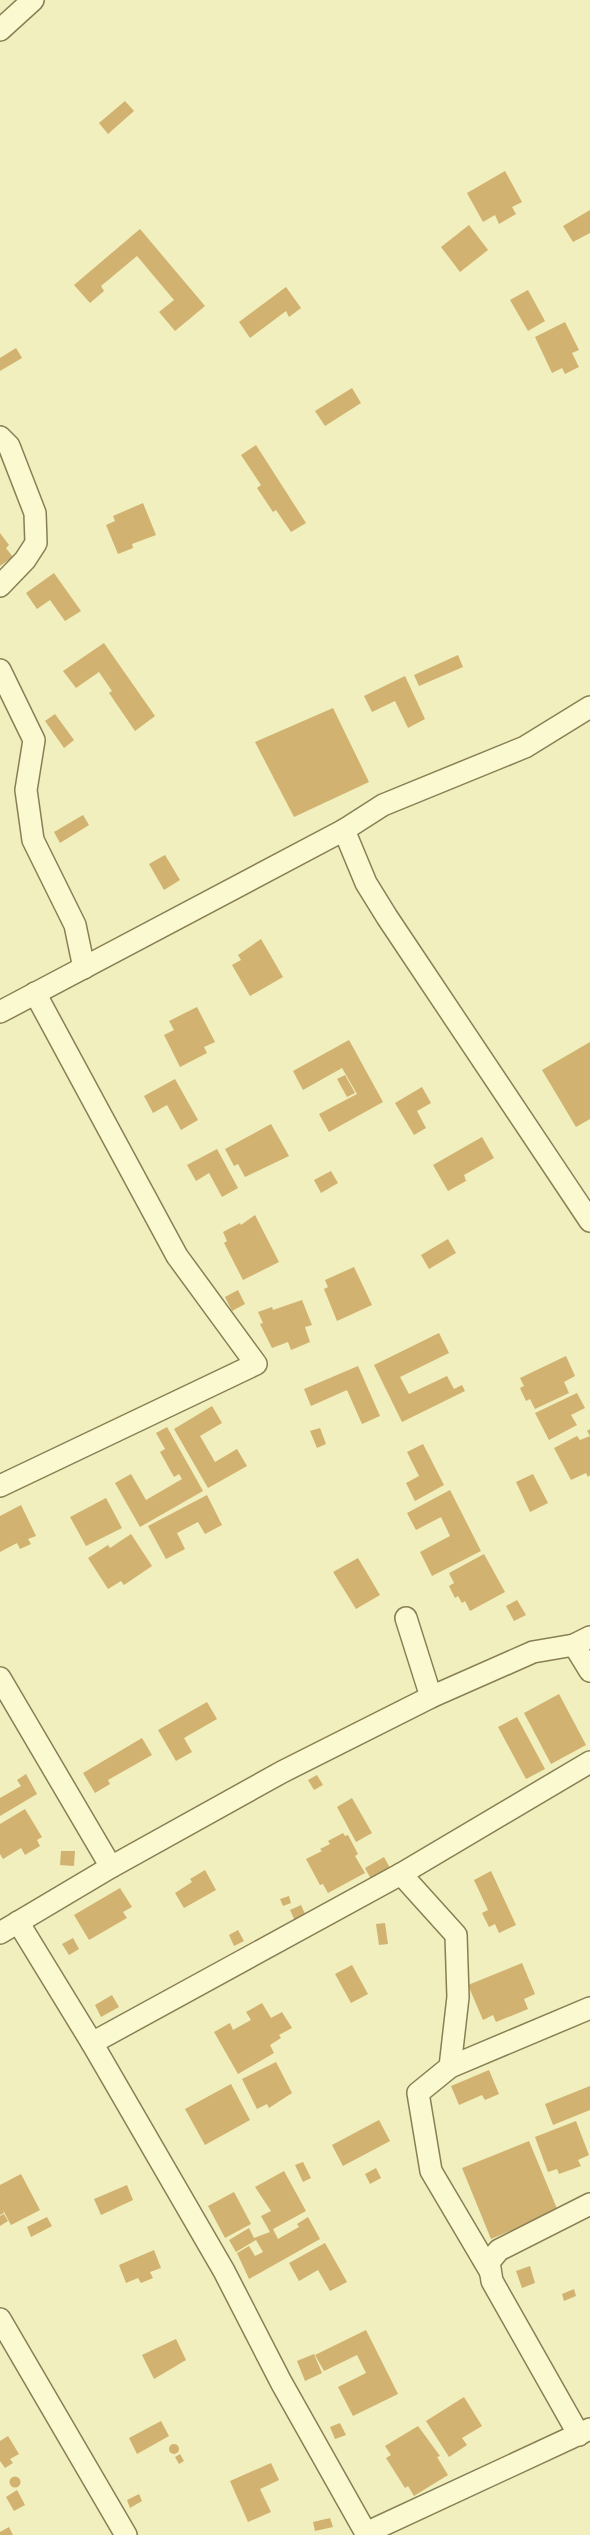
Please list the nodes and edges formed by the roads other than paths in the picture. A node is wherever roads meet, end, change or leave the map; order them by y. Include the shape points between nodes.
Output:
1 (33, 0) edge
2 (0, 30) edge
3 (0, 437) edge
4 (0, 586) edge
5 (0, 670) edge
6 (590, 707) edge
7 (344, 830) junction
8 (84, 968) junction
9 (35, 993) junction
10 (0, 1012) edge
11 (590, 1221) edge
12 (0, 1486) edge
13 (406, 1618) dead end
14 (582, 1641) edge
15 (590, 1671) edge
16 (0, 1678) edge
17 (432, 1697) junction
18 (7, 1705) edge
19 (590, 1762) edge
20 (111, 1867) junction
21 (401, 1874) junction
22 (9, 1927) edge
23 (590, 2008) edge
24 (92, 2043) junction
25 (450, 2067) junction
26 (590, 2204) edge
27 (490, 2271) junction
28 (0, 2319) edge
29 (585, 2432) edge
30 (367, 2534) edge
31 (126, 2535) edge

1 - 2 street
3 - 4 street via 9,446 35,513 36,543
5 - 8 street via 34,740 26,790 33,840 75,925
6 - 7 street via 525,747 383,805
7 - 8 street
7 - 11 street via 381,908
8 - 9 street
9 - 10 street
9 - 12 street via 177,1256 256,1364
13 - 17 street
14 - 15 street
14 - 17 street via 532,1652
16 - 18 street
17 - 20 street via 282,1772
18 - 20 street
19 - 21 street
20 - 22 street
21 - 24 street
21 - 25 street via 456,1935 458,1997
22 - 24 street
23 - 25 street
24 - 30 street via 224,2271
25 - 27 street via 418,2093 431,2171
26 - 27 street via 498,2250 489,2262
27 - 29 street via 492,2281
28 - 31 street
29 - 30 street

